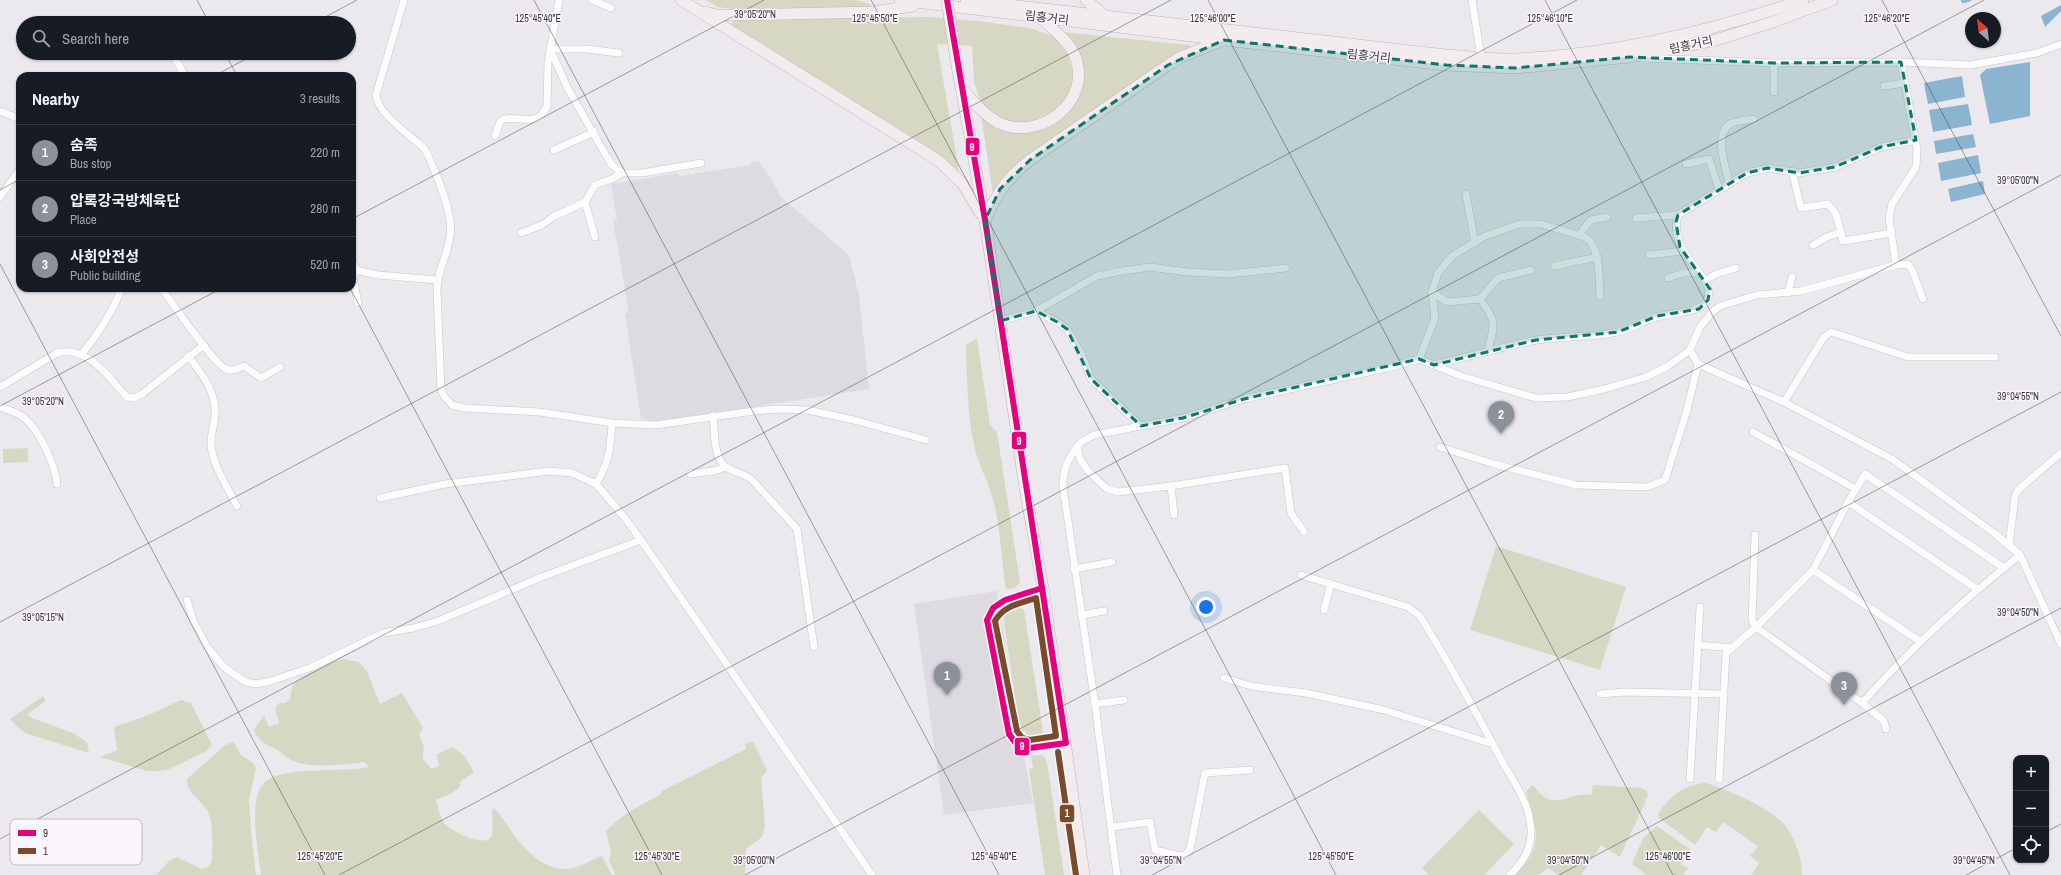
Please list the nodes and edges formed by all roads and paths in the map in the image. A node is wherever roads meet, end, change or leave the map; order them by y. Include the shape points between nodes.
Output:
1 (404, 0) edge
2 (559, 0) edge
3 (592, 0) edge
4 (681, 0) edge
5 (689, 0) edge
6 (900, 0) edge
7 (947, 0) edge
8 (966, 0) edge
9 (1086, 0) edge
10 (1472, 0) edge
11 (1803, 0) edge
12 (1832, 0) edge
13 (923, 4) junction
14 (611, 8) dead end
15 (699, 11) junction
16 (1105, 16) junction
17 (1040, 17) junction
18 (1224, 40) junction
19 (2061, 44) edge
20 (550, 49) junction
21 (619, 53) dead end
22 (1481, 57) junction
23 (1630, 57) junction
24 (176, 60) edge
25 (1901, 62) junction
26 (1774, 63) junction
27 (183, 72) edge
28 (1905, 83) junction
29 (1884, 86) dead end
30 (962, 89) junction
31 (1774, 92) dead end
32 (0, 111) edge
33 (16, 117) edge
34 (1754, 119) dead end
35 (594, 132) junction
36 (495, 136) dead end
37 (1916, 140) junction
38 (554, 150) dead end
39 (700, 163) dead end
40 (1686, 164) dead end
41 (1792, 171) junction
42 (622, 173) junction
43 (16, 175) edge
44 (1730, 183) junction
45 (1718, 189) junction
46 (1466, 194) dead end
47 (0, 197) edge
48 (585, 202) junction
49 (1678, 215) junction
50 (1607, 217) dead end
51 (1636, 218) dead end
52 (985, 220) junction
53 (1841, 232) junction
54 (521, 233) dead end
55 (1892, 233) junction
56 (1579, 235) junction
57 (595, 237) dead end
58 (1474, 243) junction
59 (1813, 245) dead end
60 (1683, 251) junction
61 (1649, 255) dead end
62 (1597, 257) junction
63 (1896, 265) junction
64 (1554, 266) dead end
65 (1286, 268) dead end
66 (1736, 268) dead end
67 (356, 270) edge
68 (1530, 270) dead end
69 (1698, 273) junction
70 (1792, 277) dead end
71 (1668, 278) dead end
72 (437, 280) junction
73 (1706, 280) junction
74 (120, 292) edge
75 (164, 292) edge
76 (356, 292) edge
77 (1432, 292) junction
78 (1788, 293) junction
79 (1600, 296) dead end
80 (1923, 299) dead end
81 (1480, 300) junction
82 (358, 303) dead end
83 (1036, 311) junction
84 (1000, 321) junction
85 (204, 345) junction
86 (1488, 350) junction
87 (1690, 350) junction
88 (82, 354) junction
89 (188, 356) junction
90 (1995, 357) dead end
91 (1419, 359) junction
92 (1698, 364) junction
93 (1434, 365) junction
94 (280, 367) dead end
95 (0, 387) edge
96 (1784, 402) junction
97 (0, 407) edge
98 (713, 416) junction
99 (612, 423) junction
100 (1141, 426) junction
101 (1753, 432) dead end
102 (926, 440) dead end
103 (1078, 447) junction
104 (1440, 447) dead end
105 (2061, 453) edge
106 (726, 467) junction
107 (690, 474) dead end
108 (57, 484) dead end
109 (596, 484) junction
110 (1171, 486) junction
111 (1856, 488) junction
112 (380, 498) dead end
113 (1848, 502) junction
114 (237, 506) dead end
115 (1174, 515) dead end
116 (1304, 532) dead end
117 (1755, 535) dead end
118 (641, 540) junction
119 (2009, 546) junction
120 (2020, 555) junction
121 (1112, 562) dead end
122 (2004, 568) junction
123 (1074, 569) junction
124 (1813, 570) junction
125 (1301, 575) dead end
126 (1332, 584) junction
127 (1977, 589) junction
128 (187, 600) dead end
129 (1700, 607) dead end
130 (1324, 610) dead end
131 (1104, 612) dead end
132 (1082, 615) junction
133 (1756, 627) junction
134 (1921, 642) junction
135 (2061, 644) edge
136 (1698, 645) junction
137 (814, 647) dead end
138 (1732, 648) junction
139 (1224, 678) dead end
140 (1696, 693) junction
141 (1600, 694) dead end
142 (1724, 694) junction
143 (1124, 700) dead end
144 (1862, 703) junction
145 (1095, 704) junction
146 (1886, 729) dead end
147 (1493, 744) junction
148 (1250, 770) dead end
149 (1719, 779) dead end
150 (1690, 780) dead end
151 (1112, 827) junction
152 (872, 875) edge
153 (1084, 875) edge
154 (1117, 875) edge
155 (1510, 875) edge

1 - 72 street via 376,95 385,114 427,153 445,202 451,226 450,237
2 - 20 street
3 - 14 street
4 - 15 main road
5 - 15 main road
6 - 13 main road, 림흥거리
7 - 30 main road, bridge
8 - 16 main road, 림흥거리
9 - 16 main road
10 - 22 street
11 - 22 main road, 림흥거리 via 1708,30 1618,49 1513,59
12 - 23 main road, 림흥거리 via 1716,40
13 - 15 main road via 873,12 717,15
13 - 17 main road, 림흥거리
15 - 52 main road via 939,161 962,183
16 - 22 main road, 림흥거리
17 - 18 main road, 림흥거리
17 - 30 main road via 1069,46 1075,56 1078,69 1075,94 1068,106 1046,123 1029,128 1013,127 988,116
18 - 23 main road, 림흥거리 via 1446,65 1515,68
18 - 52 main road via 1181,57 1168,65 1030,160 1000,189
19 - 25 street via 2037,53 1970,65
20 - 21 street
20 - 35 street via 567,87
20 - 36 street via 547,106 544,112 534,120 504,119 500,122
23 - 26 street
24 - 27 street
25 - 26 street
25 - 28 street
26 - 31 street
28 - 29 street
28 - 37 street
30 - 52 main road
32 - 33 street
34 - 44 street via 1731,123 1724,128 1721,141
35 - 38 street
35 - 42 street via 611,164
37 - 41 street via 1881,147 1835,167 1799,173
37 - 55 street via 1916,167 1892,204 1889,218
39 - 42 street via 642,173
40 - 45 street via 1709,159
41 - 44 street via 1768,168 1747,173
41 - 53 street via 1801,208 1828,204 1836,214
42 - 48 street via 596,184
43 - 47 street
44 - 45 street
45 - 49 street
46 - 58 street
48 - 54 street
48 - 57 street
49 - 51 street
49 - 60 street via 1676,222
50 - 56 street via 1591,220
52 - 84 main road
53 - 55 street via 1843,241
53 - 59 street
55 - 63 street
56 - 58 street via 1541,224 1520,224 1485,236
56 - 62 street via 1590,240
58 - 77 street via 1452,256 1438,273
60 - 61 street
60 - 69 street
62 - 64 street
62 - 79 street
63 - 78 street
63 - 80 street via 1908,264
65 - 83 street via 1228,274 1149,267 1116,272 1097,276
66 - 73 street
67 - 72 street via 378,275
68 - 81 street via 1498,278
69 - 71 street via 1683,273
69 - 73 street
70 - 78 street
72 - 99 street via 441,389 452,405 540,412
73 - 86 street via 1710,289 1708,300 1699,309 1658,316 1618,332 1536,340
74 - 88 street via 102,329
75 - 85 street
76 - 82 street
77 - 81 street via 1447,302
77 - 91 street via 1435,318
78 - 87 street via 1757,296 1720,306 1700,328
81 - 86 street via 1491,314 1495,325
83 - 84 street
83 - 100 street via 1068,329 1082,354 1091,378
84 - 153 main road via 1043,588
85 - 89 street
85 - 94 street via 228,370 244,366 261,378
86 - 93 street
87 - 92 street
87 - 93 street via 1668,366 1646,377 1567,397 1536,398 1490,386
88 - 89 street via 92,360 127,397 134,398
88 - 95 street via 66,351 57,353
89 - 114 street via 207,383 215,401 211,443 213,453
90 - 96 street via 1908,358 1832,332 1824,337
91 - 93 street
91 - 100 street via 1244,399 1183,418
92 - 96 street
92 - 104 street via 1687,410 1665,480 1647,487 1576,485
96 - 119 street via 1892,459
97 - 108 street via 16,413 29,422 50,457
98 - 99 street via 656,424
98 - 102 street via 779,409 808,410
98 - 106 street via 718,455
99 - 109 street via 610,455
100 - 103 street via 1094,435 1081,442
101 - 111 street
103 - 110 street via 1080,459 1106,489 1118,492
103 - 123 street via 1069,457 1062,487
105 - 119 street via 2018,490 2015,496
106 - 107 street
106 - 137 street via 750,478 797,529
109 - 112 street via 572,473 549,471 444,484
109 - 118 street
110 - 115 street
110 - 116 street via 1285,468 1291,513
111 - 113 street
111 - 122 street via 1865,474
113 - 124 street
113 - 127 street
117 - 133 street via 1752,620
118 - 128 street via 539,578 438,621 383,633 312,667 256,684 246,682 225,668 207,647 192,620
118 - 152 street
119 - 120 street
120 - 122 street
120 - 135 street
121 - 123 street
122 - 127 street
123 - 132 street
124 - 133 street
124 - 134 street
125 - 126 street
126 - 130 street
126 - 147 street via 1408,607 1420,616
127 - 134 street
129 - 136 street
131 - 132 street
132 - 145 street
133 - 138 street
133 - 144 street
134 - 144 street
136 - 138 street
136 - 140 street
138 - 142 street via 1726,653
139 - 147 street via 1251,686 1306,693 1384,710
140 - 141 street
140 - 142 street
140 - 150 street
142 - 149 street
143 - 145 street
144 - 146 street via 1884,721
145 - 151 street
147 - 155 street via 1520,794 1530,820 1531,841 1523,863
148 - 151 street via 1205,773 1190,849 1186,855 1155,850 1150,822
151 - 154 street

